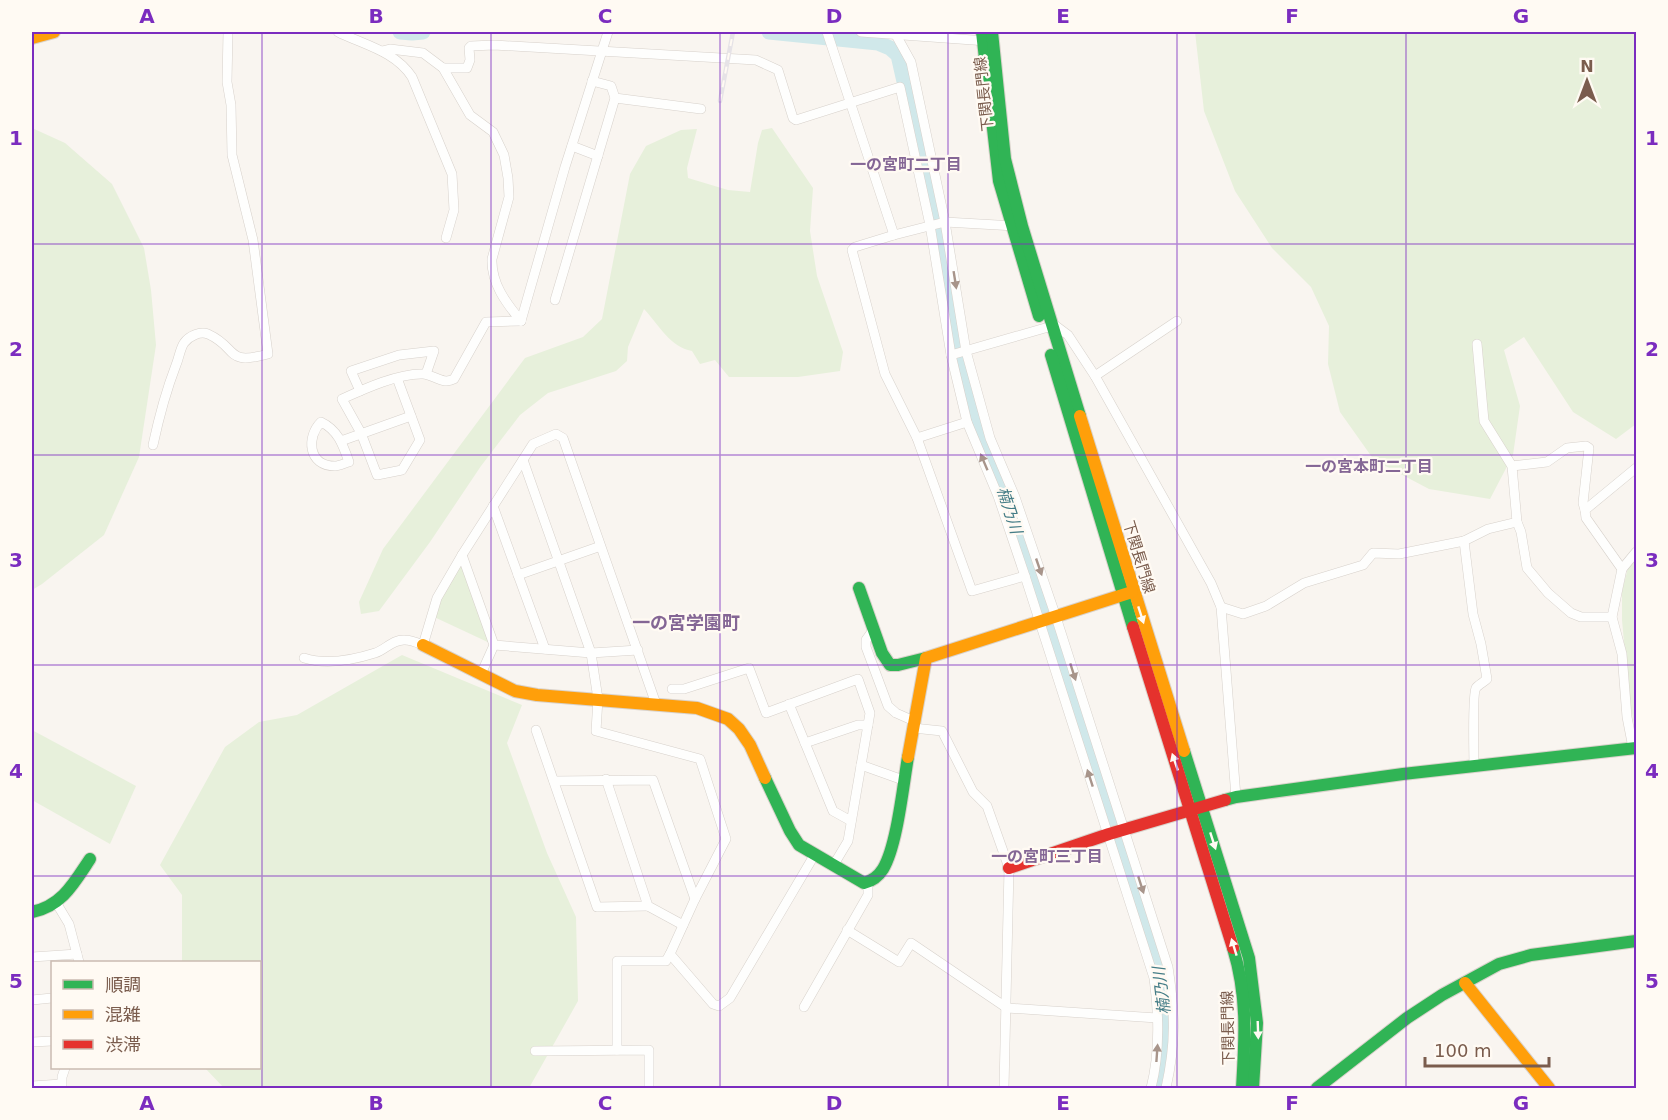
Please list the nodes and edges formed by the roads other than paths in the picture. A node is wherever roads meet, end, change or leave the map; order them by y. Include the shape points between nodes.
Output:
1 (54, 32) edge
2 (228, 32) edge
3 (338, 32) edge
4 (608, 32) edge
5 (827, 32) edge
6 (861, 32) edge
7 (877, 32) edge
8 (896, 35) junction
9 (988, 36) edge
10 (32, 38) edge
11 (382, 51) junction
12 (602, 51) junction
13 (444, 68) junction
14 (592, 81) junction
15 (615, 98) junction
16 (850, 102) junction
17 (702, 109) dead end
18 (572, 146) junction
19 (598, 156) junction
20 (945, 222) junction
21 (930, 225) junction
22 (1017, 226) junction
23 (894, 235) junction
24 (446, 238) dead end
25 (555, 300) dead end
26 (521, 321) junction
27 (1177, 321) dead end
28 (1048, 325) junction
29 (1478, 344) dead end
30 (966, 351) junction
31 (951, 355) junction
32 (426, 374) junction
33 (1095, 376) junction
34 (397, 378) junction
35 (360, 391) junction
36 (411, 416) junction
37 (967, 422) junction
38 (361, 434) junction
39 (917, 438) junction
40 (341, 441) junction
41 (153, 445) dead end
42 (523, 460) junction
43 (1512, 466) junction
44 (1636, 468) edge
45 (493, 506) junction
46 (1585, 510) junction
47 (1517, 522) junction
48 (1464, 541) junction
49 (598, 547) dead end
50 (1636, 552) edge
51 (462, 555) junction
52 (559, 561) junction
53 (1622, 569) junction
54 (518, 575) junction
55 (1025, 576) junction
56 (860, 588) dead end
57 (1129, 593) junction
58 (1221, 608) junction
59 (1612, 617) junction
60 (1047, 619) junction
61 (874, 629) junction
62 (423, 645) junction
63 (494, 645) junction
64 (545, 649) junction
65 (638, 650) junction
66 (591, 652) junction
67 (304, 658) dead end
68 (926, 658) junction
69 (482, 674) junction
70 (672, 689) dead end
71 (598, 699) junction
72 (656, 704) junction
73 (789, 704) junction
74 (914, 724) junction
75 (868, 725) junction
76 (536, 730) dead end
77 (805, 743) junction
78 (1635, 748) edge
79 (861, 765) junction
80 (1474, 767) junction
81 (606, 779) junction
82 (903, 780) junction
83 (554, 781) junction
84 (1236, 797) junction
85 (1196, 807) junction
86 (851, 821) junction
87 (1117, 831) junction
88 (815, 854) junction
89 (90, 859) dead end
90 (833, 866) junction
91 (1009, 868) junction
92 (868, 883) junction
93 (695, 899) junction
94 (57, 904) junction
95 (648, 906) junction
96 (32, 912) edge
97 (683, 925) junction
98 (847, 930) junction
99 (1636, 941) edge
100 (670, 954) junction
101 (32, 957) edge
102 (78, 958) edge
103 (1465, 982) junction
104 (51, 998) edge
105 (32, 1000) edge
106 (804, 1007) dead end
107 (1007, 1008) junction
108 (1156, 1018) junction
109 (51, 1041) edge
110 (32, 1042) edge
111 (617, 1050) junction
112 (535, 1051) dead end
113 (65, 1069) edge
114 (32, 1086) edge
115 (62, 1086) edge
116 (649, 1089) edge
117 (1004, 1089) edge
118 (1151, 1089) edge
119 (1166, 1089) edge
120 (1242, 1089) edge
121 (1253, 1089) edge
122 (1317, 1089) edge
123 (1548, 1089) edge

1 - 10 street
2 - 41 street via 226,73 232,154 253,240 268,354 248,359 233,355 206,333 197,333 185,342 164,395
3 - 11 street
4 - 12 street
5 - 16 street
6 - 7 street
7 - 8 street
8 - 9 street
8 - 20 street via 911,62
9 - 22 street, 下関長門線
11 - 13 street via 423,53
11 - 24 street via 412,77 452,174 454,210
12 - 13 street via 471,46 467,68
12 - 14 street
12 - 16 street via 756,60 778,70 796,120
13 - 26 street via 470,115 494,132 504,155 509,197 492,269 497,287
14 - 15 street via 611,86
14 - 18 street
15 - 17 street
15 - 19 street
16 - 21 street via 900,87
16 - 23 street
18 - 19 street
18 - 26 street
19 - 25 street
20 - 21 street
20 - 22 street
20 -> 30 street
21 - 23 street
21 - 31 street
22 - 28 street, 下関長門線
23 - 39 street via 852,250 885,374
26 - 32 street via 486,322 449,382
27 - 33 street
28 - 30 street
28 - 33 street via 1068,335
28 - 57 street, 下関長門線
29 - 43 street via 1484,421
30 - 31 street
30 -> 60 street via 990,438 1016,497
31 - 37 street
32 - 34 street
32 - 35 street via 434,351 399,355 351,371
33 - 58 street via 1211,583
34 - 35 street
34 - 36 street
35 - 38 street via 342,399
36 - 38 street
36 - 38 street via 420,440 402,470 377,475
37 - 39 street
55 -> 37 street
38 - 40 street
39 - 55 street via 972,591
40 - 40 street via 332,427 321,422 310,440 313,454 321,463 336,466 349,462
42 - 45 street
42 - 52 street
42 - 65 street via 533,444 556,434 564,438
43 - 46 street via 1547,462 1567,448 1586,446 1589,448
43 - 47 street
44 - 46 street
45 - 51 street
45 - 54 street
46 - 53 street via 1586,518
47 - 48 street via 1488,529
47 - 59 street via 1527,568 1548,593 1581,617
48 - 58 street via 1399,554 1373,553 1363,565 1305,583 1251,612 1243,614
48 - 80 street via 1473,614 1487,679 1476,688 1473,698
49 - 52 street
50 - 53 street
51 - 62 street via 437,598
51 - 63 street
52 - 54 street
52 - 66 street
53 - 59 street
54 - 64 street
55 - 60 street
56 - 61 street
57 - 60 street
57 - 85 street, 下関長門線
58 - 84 street
59 - 78 street via 1622,654 1627,717
60 - 68 street
87 -> 60 street
60 -> 87 street
61 - 68 street via 890,665
61 - 74 street via 866,647 888,706
62 - 67 street via 404,639 376,653 337,661
62 - 69 street
63 - 64 street
63 - 69 street
64 - 66 street
65 - 66 street
65 - 72 street
66 - 71 street
68 - 74 street
69 - 71 street via 515,691
70 - 73 street via 684,689 749,668 766,713
71 - 72 street
71 - 93 street via 596,731 700,759 726,839
72 - 88 street via 715,713 740,729 790,831 799,844
73 - 75 street via 858,679 870,712
73 - 77 street
74 - 82 street
74 - 91 street via 942,731 974,792 987,806
75 - 77 street
75 - 79 street
76 - 83 street
77 - 86 street via 833,811
78 - 80 street
79 - 82 street
79 - 86 street
80 - 84 street
81 - 83 street
81 - 93 street via 653,780
81 - 95 street
82 - 92 street via 890,853 877,878
83 - 95 street via 597,907
84 - 85 street
85 - 87 street
120 -> 85 street, 下関長門線 via 1246,1029 1240,971
85 -> 121 street, 下関長門線 via 1240,922 1254,982 1258,1043
86 - 90 street via 848,841
87 - 91 street
87 - 108 street via 1154,978
87 -> 119 street via 1168,967 1174,1020 1172,1065
88 - 90 street
88 - 100 street via 724,1003 719,1006 708,1000
89 - 94 street
90 - 92 street
91 - 107 street
92 - 98 street via 868,895
93 - 97 street
94 - 96 street
94 - 102 street via 69,924
95 - 97 street
97 - 100 street
98 - 106 street
98 - 107 street via 899,962 911,943
99 - 103 street via 1530,955 1499,964
100 - 111 street via 666,961 616,961
101 - 102 street
103 - 122 street via 1407,1018
103 - 123 street
104 - 105 street
107 - 108 street
107 - 117 street
118 -> 108 street via 1158,1045
109 - 110 street
111 - 112 street
111 - 116 street via 649,1050
113 - 115 street
114 - 115 street

